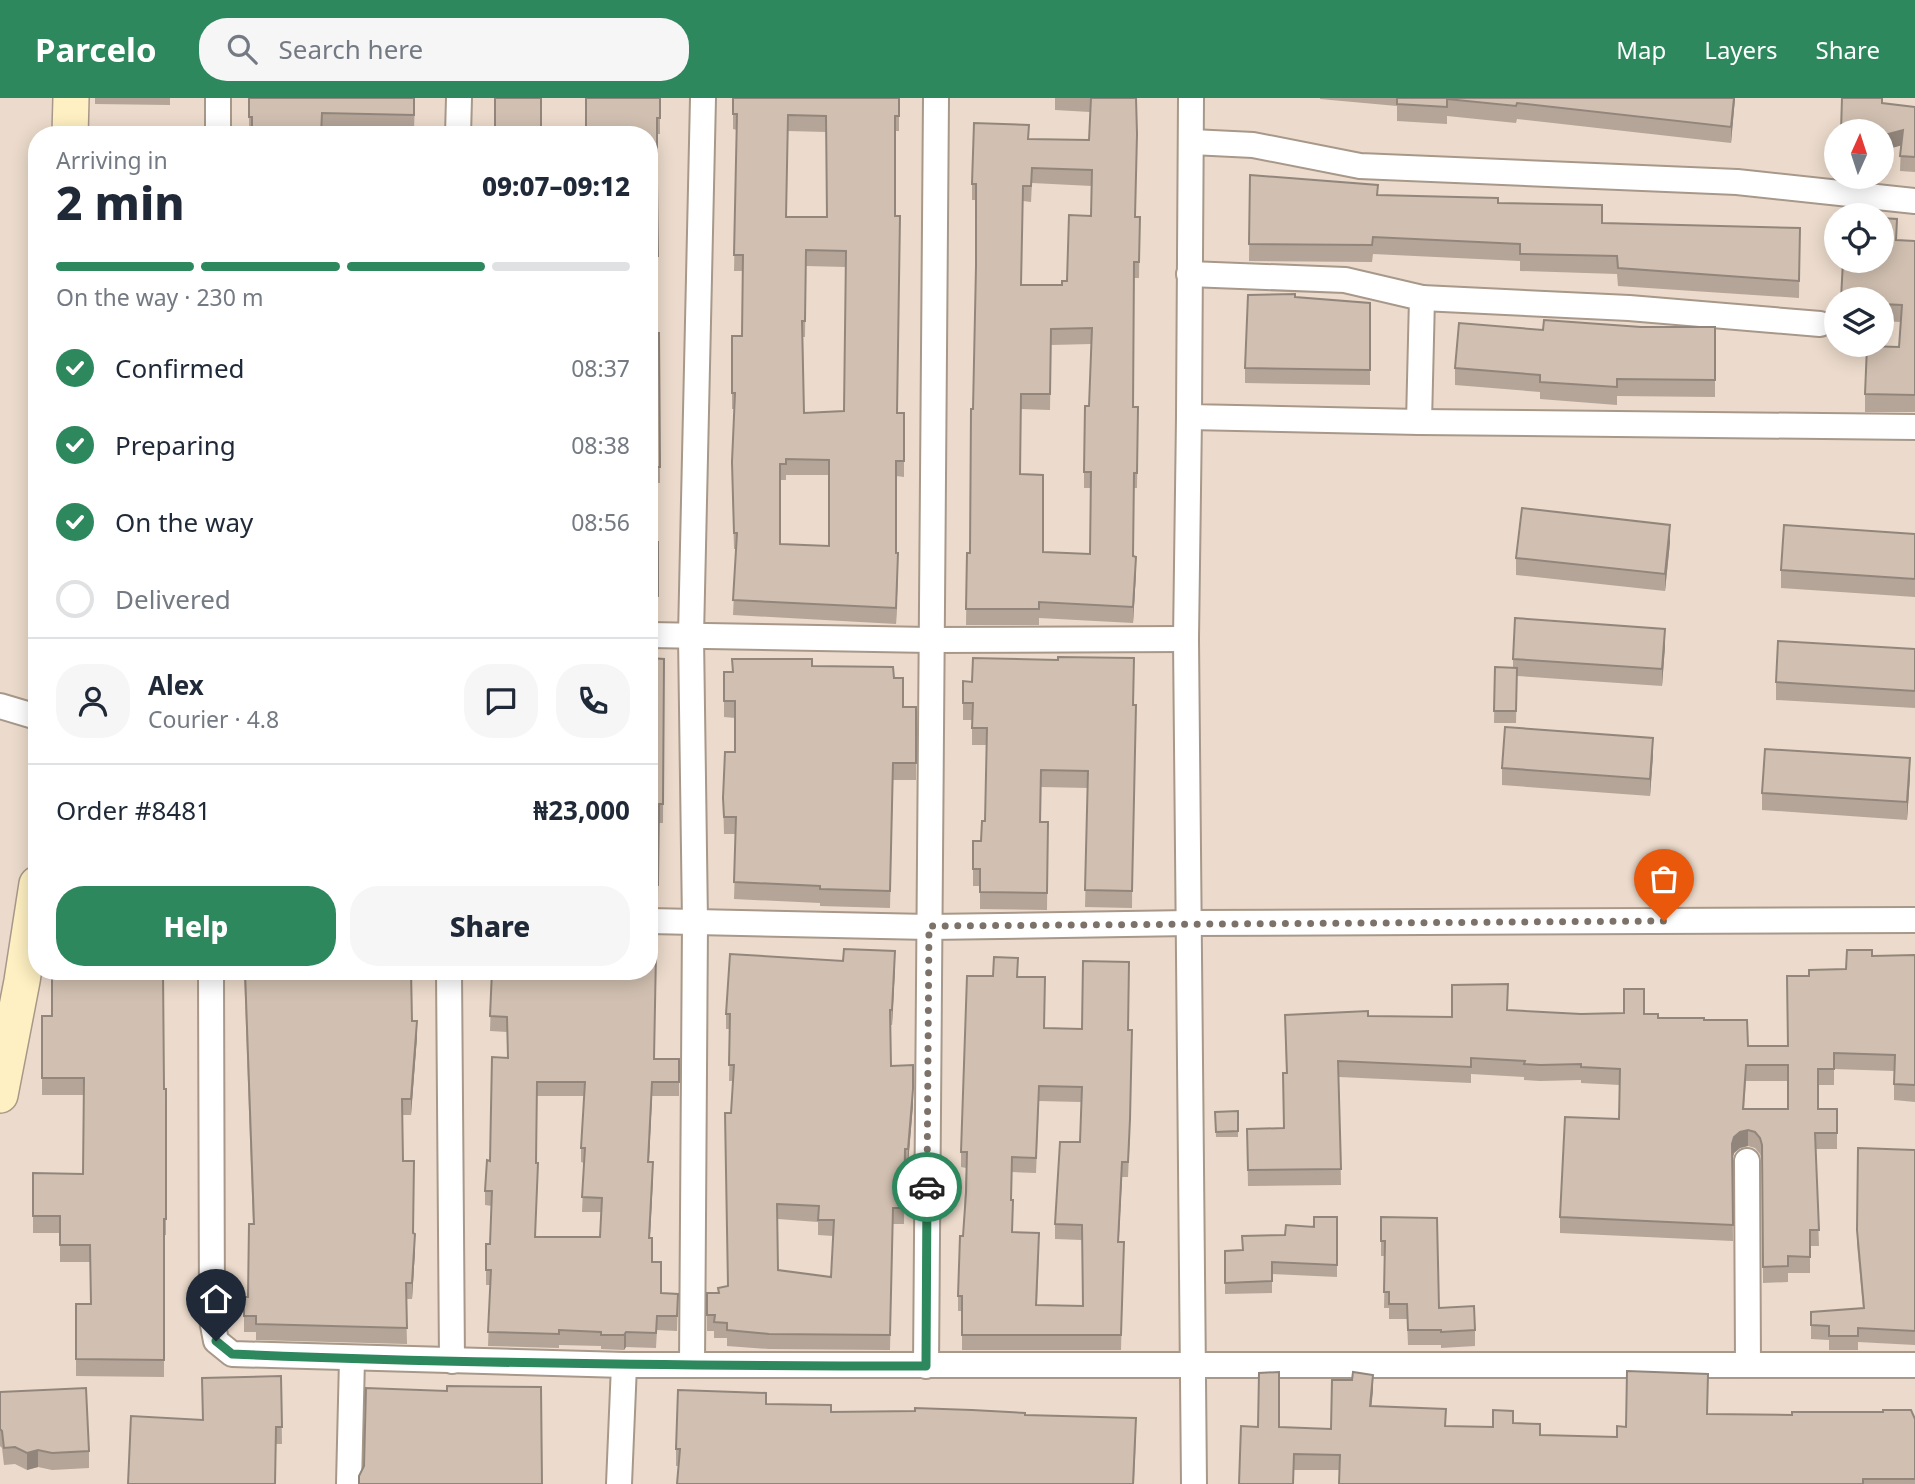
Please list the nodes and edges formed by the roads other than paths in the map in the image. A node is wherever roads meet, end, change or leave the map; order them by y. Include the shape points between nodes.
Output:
1 (71, 98) edge
2 (218, 98) edge
3 (459, 98) edge
4 (703, 98) edge
5 (936, 98) edge
6 (1191, 98) edge
7 (70, 126) edge
8 (218, 126) edge
9 (458, 126) edge
10 (1192, 142) junction
11 (1915, 201) edge
12 (1189, 274) junction
13 (1422, 298) junction
14 (1820, 324) dead end
15 (1189, 416) junction
16 (1419, 422) junction
17 (1915, 427) edge
18 (658, 635) edge
19 (691, 636) junction
20 (1186, 639) junction
21 (930, 640) junction
22 (0, 706) edge
23 (28, 714) edge
24 (1915, 920) edge
25 (658, 921) edge
26 (695, 922) junction
27 (1189, 923) junction
28 (929, 926) junction
29 (28, 942) edge
30 (211, 980) edge
31 (449, 980) edge
32 (0, 1095) edge
33 (1748, 1161) dead end
34 (352, 1359) junction
35 (452, 1361) junction
36 (624, 1365) junction
37 (692, 1365) junction
38 (1192, 1365) junction
39 (1748, 1365) junction
40 (1915, 1365) edge
41 (926, 1366) junction
42 (349, 1484) edge
43 (619, 1484) edge
44 (1194, 1484) edge

1 - 7 street
2 - 8 street
3 - 9 street
4 - 19 street
5 - 21 street
6 - 10 street
10 - 11 street via 1253,145 1360,166 1737,182
10 - 12 street
12 - 13 street via 1345,280
12 - 15 street
13 - 14 street via 1629,308
13 - 16 street
15 - 16 street
15 - 20 street
16 - 17 street
18 - 19 street
19 - 21 street
19 - 26 street
20 - 21 street
20 - 27 street
21 - 28 street
22 - 23 street
24 - 27 street
25 - 26 street
26 - 28 street
26 - 37 street
27 - 28 street
27 - 38 street
28 - 41 street
29 - 32 street
30 - 34 street via 212,1320 216,1341 232,1354
31 - 35 street
33 - 39 street
34 - 35 street
34 - 42 street
35 - 36 street
36 - 37 street
36 - 43 street
37 - 41 street
38 - 39 street
38 - 41 street
38 - 44 street
39 - 40 street

